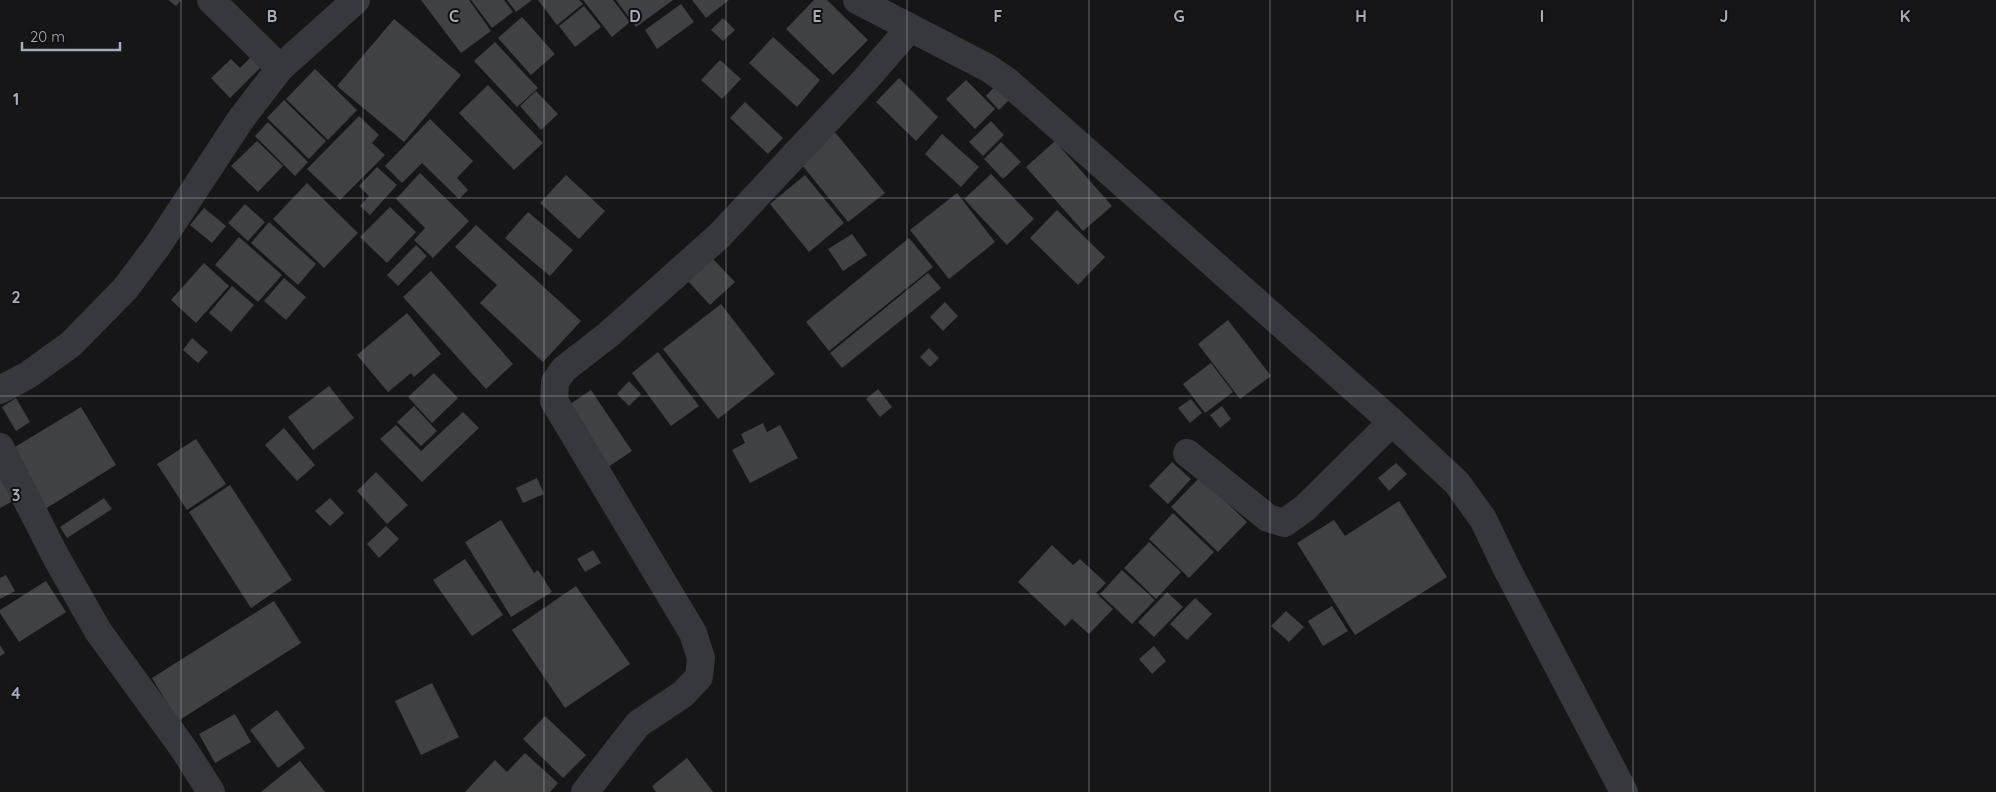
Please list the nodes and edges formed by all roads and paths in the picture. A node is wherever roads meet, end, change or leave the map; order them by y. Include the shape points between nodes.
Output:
1 (212, 0) edge
2 (356, 0) edge
3 (857, 0) edge
4 (910, 28) junction
5 (280, 68) junction
6 (0, 390) edge
7 (1392, 422) junction
8 (0, 447) edge
9 (1187, 452) dead end
10 (211, 792) edge
11 (584, 792) edge
12 (1624, 792) edge

1 - 5 street
2 - 5 street
3 - 4 street
4 - 7 street via 1006,80
4 - 11 street via 719,236 608,335 564,369 555,382 554,401 692,633 701,658 700,677 683,694 638,724
5 - 6 street via 241,119 158,245 125,288 71,344 28,375
7 - 9 street via 1305,508 1284,523 1268,518
7 - 12 street via 1457,483 1483,519
8 - 10 street via 98,631

